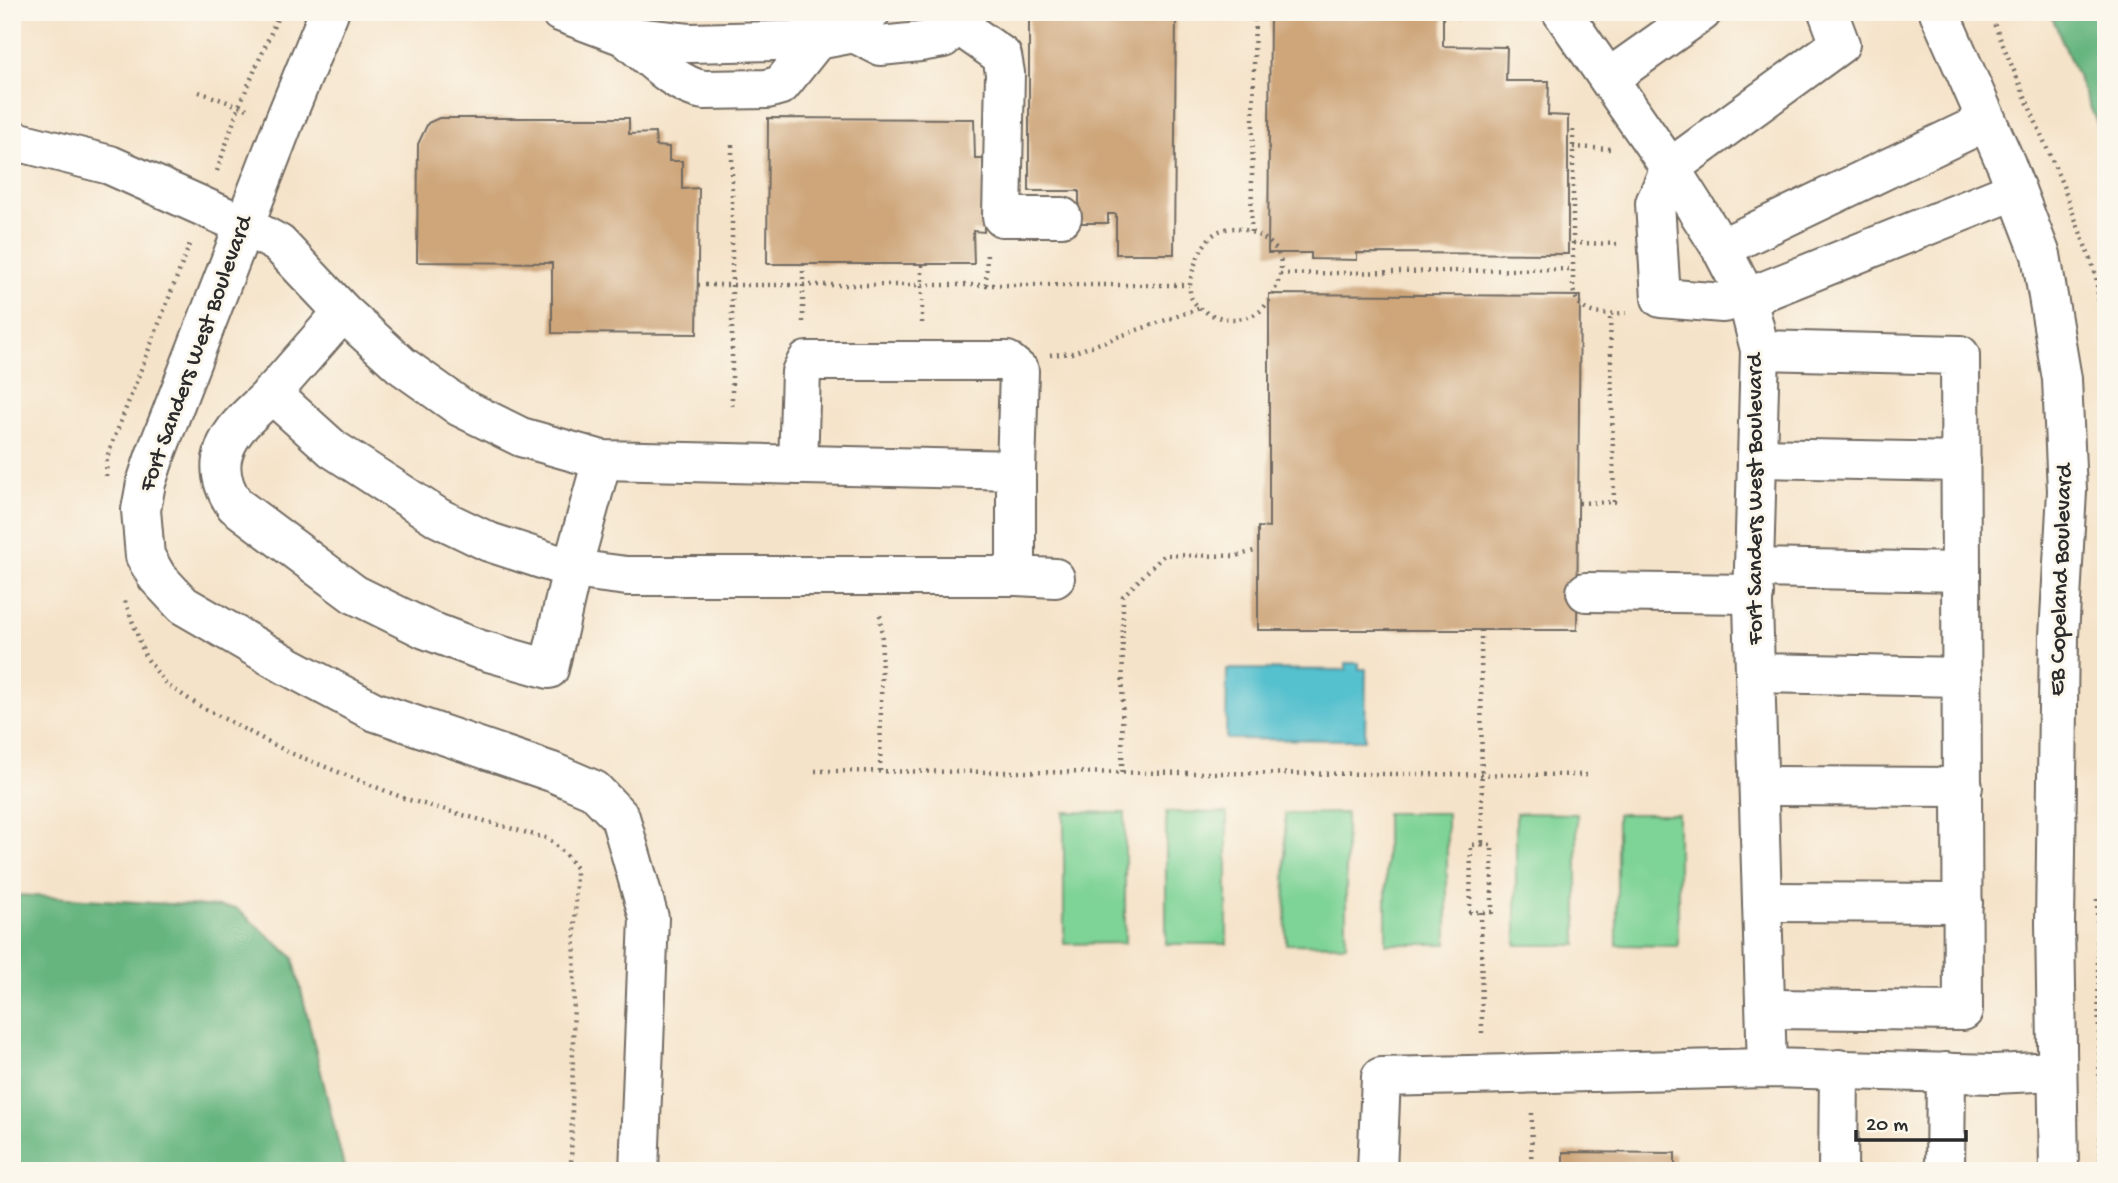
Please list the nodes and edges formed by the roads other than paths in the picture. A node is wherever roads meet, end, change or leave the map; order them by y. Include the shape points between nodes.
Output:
1 (329, 12) edge
2 (560, 12) edge
3 (742, 12) edge
4 (1562, 12) edge
5 (1702, 12) edge
6 (1828, 12) edge
7 (1939, 12) edge
8 (963, 18) edge
9 (847, 29) edge
10 (624, 36) junction
11 (780, 40) junction
12 (1609, 78) junction
13 (1987, 121) junction
14 (12, 140) edge
15 (1670, 168) junction
16 (2016, 190) junction
17 (1062, 218) dead end
18 (244, 225) junction
19 (1721, 248) junction
20 (1747, 298) junction
21 (342, 312) junction
22 (1759, 350) junction
23 (271, 393) junction
24 (1757, 458) junction
25 (602, 460) junction
26 (1961, 462) junction
27 (798, 466) junction
28 (1016, 470) junction
29 (572, 569) junction
30 (1961, 572) junction
31 (1016, 576) junction
32 (1055, 578) dead end
33 (1754, 581) junction
34 (1586, 592) dead end
35 (1755, 673) junction
36 (1962, 677) junction
37 (1759, 786) junction
38 (1963, 788) junction
39 (1762, 902) junction
40 (1963, 903) junction
41 (1766, 1009) junction
42 (1767, 1068) junction
43 (1839, 1069) junction
44 (2057, 1071) junction
45 (1946, 1072) junction
46 (639, 1171) edge
47 (1377, 1171) edge
48 (1838, 1171) edge
49 (1945, 1171) edge
50 (2059, 1171) edge

1 - 18 lane, Fort Sanders West Boulevard
2 - 10 lane
3 - 11 lane
4 - 12 lane
5 - 12 lane
6 - 15 lane via 1840,44
7 - 13 lane, EB Copeland Boulevard
8 - 9 lane via 943,37 880,46
8 - 17 lane via 1002,56 1002,217
9 - 10 lane via 781,85 767,89 695,89
9 - 11 lane
10 - 11 lane via 689,43
12 - 15 lane
13 - 16 lane, EB Copeland Boulevard
13 - 19 lane
14 - 18 lane via 110,165
15 - 19 lane, Fort Sanders West Boulevard
15 - 20 lane via 1655,203 1661,298 1723,303
16 - 20 lane
16 - 44 lane, EB Copeland Boulevard via 2042,255 2062,379 2067,491 2059,636
18 - 21 lane via 279,244
18 - 46 lane, Fort Sanders West Boulevard via 146,483 141,510 145,556 183,605 288,666 373,711 594,790 620,817 649,918
19 - 20 lane, Fort Sanders West Boulevard
20 - 22 lane, Fort Sanders West Boulevard
21 - 23 lane
21 - 25 lane via 401,365 460,407 521,437
22 - 24 lane, Fort Sanders West Boulevard
22 - 26 lane via 1960,355
23 - 29 lane via 333,449 439,518 489,542
23 - 29 lane via 236,428 226,446 221,461 224,489 235,505 354,594 425,629 549,669
24 - 26 lane
24 - 33 lane, Fort Sanders West Boulevard
25 - 27 lane
25 - 29 lane
26 - 30 lane
27 - 28 lane
27 - 28 lane via 801,372 811,359 1007,361 1019,371
28 - 31 lane
29 - 31 lane via 627,576
30 - 33 lane
30 - 36 lane
31 - 32 lane
33 - 34 lane
33 - 35 lane, Fort Sanders West Boulevard
35 - 36 lane
35 - 37 lane, Fort Sanders West Boulevard
36 - 38 lane
37 - 38 lane
37 - 39 lane, Fort Sanders West Boulevard
38 - 40 lane
39 - 40 lane
39 - 41 lane, Fort Sanders West Boulevard
40 - 41 lane via 1964,1011
41 - 42 lane, Fort Sanders West Boulevard
42 - 43 lane
42 - 47 lane via 1381,1077
43 - 45 lane
43 - 48 lane
44 - 45 lane
44 - 50 lane, EB Copeland Boulevard
45 - 49 lane

